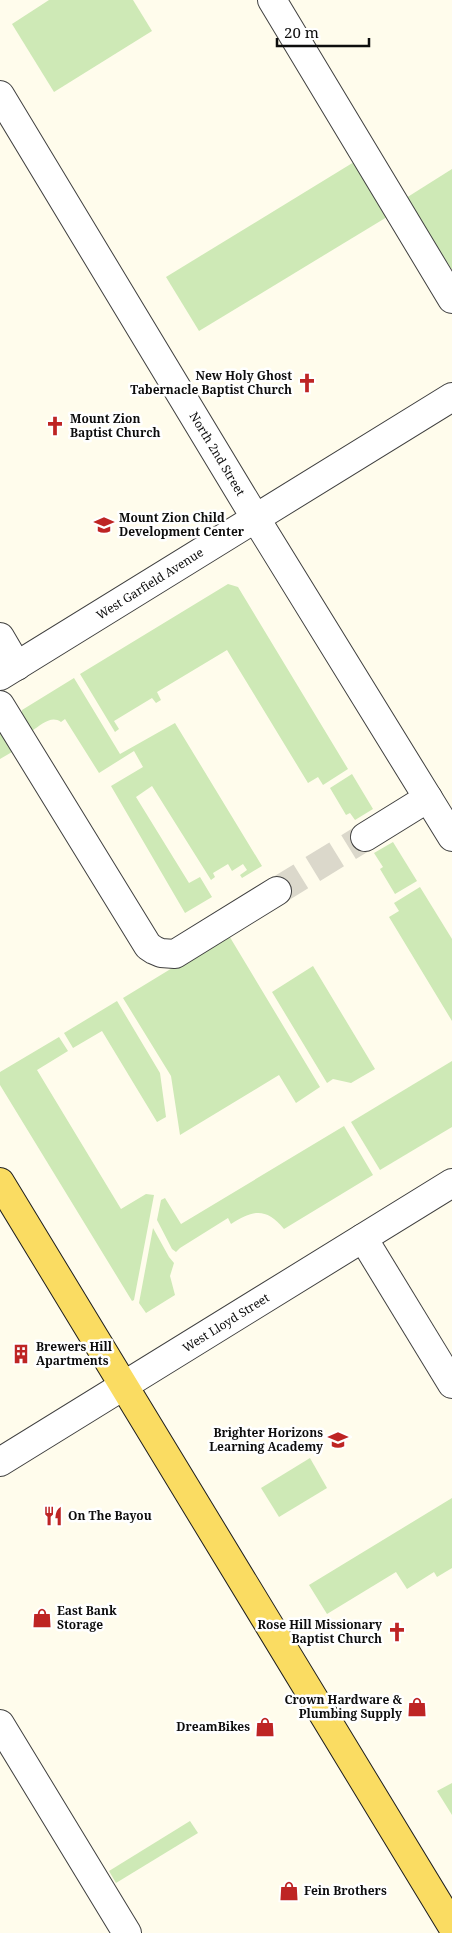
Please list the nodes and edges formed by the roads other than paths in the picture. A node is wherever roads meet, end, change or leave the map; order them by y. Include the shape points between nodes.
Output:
1 (272, 0) edge
2 (0, 96) edge
3 (452, 299) edge
4 (452, 397) edge
5 (256, 519) junction
6 (0, 637) edge
7 (8, 671) edge
8 (0, 705) edge
9 (428, 798) junction
10 (364, 837) tunnel mouth
11 (452, 837) edge
12 (277, 891) tunnel mouth
13 (0, 1182) edge
14 (452, 1183) edge
15 (363, 1238) junction
16 (452, 1384) edge
17 (124, 1386) junction
18 (0, 1462) edge
19 (0, 1724) edge
20 (452, 1926) edge
21 (127, 1933) edge

1 - 3 street
2 - 5 street, North 2nd Street
4 - 5 street, West Garfield Avenue
5 - 7 street, West Garfield Avenue
5 - 9 street, North 2nd Street
6 - 7 street
8 - 12 street via 144,940 154,950 175,954
9 - 10 street
9 - 11 street, North 2nd Street
13 - 17 main road
14 - 15 street, West Lloyd Street
15 - 16 street
15 - 17 street, West Lloyd Street
17 - 18 street, West Lloyd Street
17 - 20 main road
19 - 21 street

